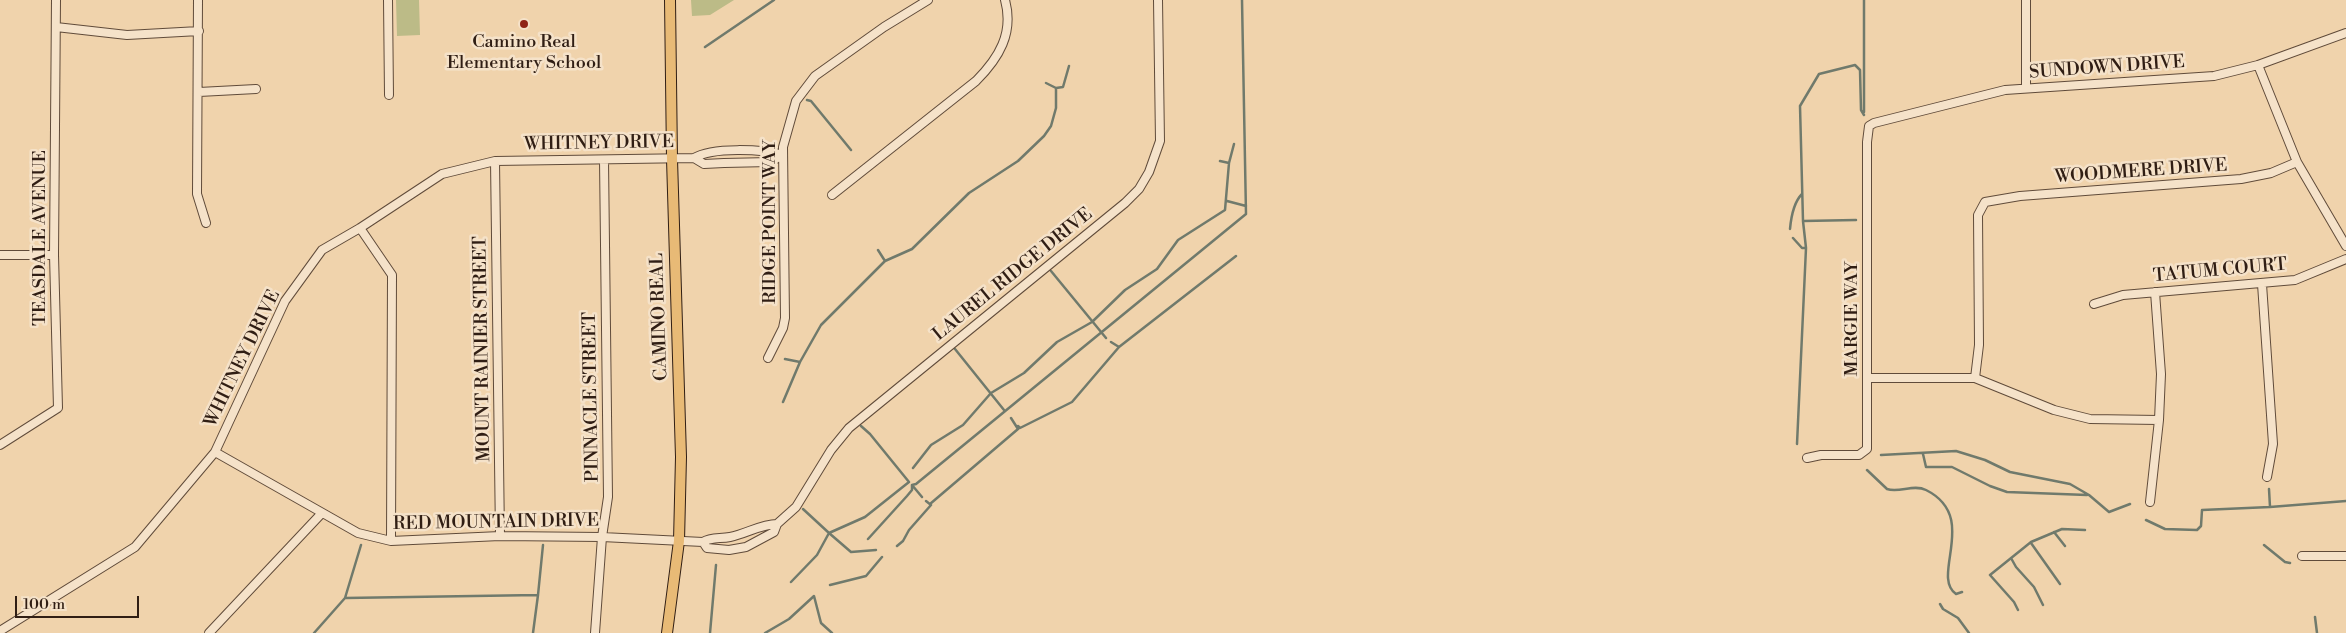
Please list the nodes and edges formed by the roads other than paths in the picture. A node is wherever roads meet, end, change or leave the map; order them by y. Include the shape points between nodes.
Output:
1 (56, 0) edge
2 (198, 0) edge
3 (388, 0) edge
4 (670, 0) edge
5 (928, 0) edge
6 (1006, 0) edge
7 (1158, 0) edge
8 (2026, 0) edge
9 (56, 27) junction
10 (199, 31) junction
11 (2346, 33) edge
12 (2258, 65) junction
13 (2026, 88) junction
14 (256, 89) dead end
15 (199, 92) junction
16 (389, 94) dead end
17 (1869, 126) joint
18 (724, 152) junction
19 (783, 155) junction
20 (694, 158) junction
21 (672, 159) junction
22 (604, 160) junction
23 (496, 161) junction
24 (2297, 162) junction
25 (724, 164) junction
26 (832, 195) dead end
27 (206, 223) dead end
28 (360, 228) junction
29 (2346, 246) edge
30 (0, 255) edge
31 (54, 255) junction
32 (2346, 258) edge
33 (2262, 284) junction
34 (2155, 292) junction
35 (2094, 304) dead end
36 (768, 358) dead end
37 (1868, 378) junction
38 (1974, 378) junction
39 (2159, 420) junction
40 (0, 445) edge
41 (216, 452) junction
42 (1807, 458) dead end
43 (2267, 477) dead end
44 (2150, 502) dead end
45 (321, 514) junction
46 (777, 524) junction
47 (747, 533) junction
48 (500, 536) junction
49 (602, 537) junction
50 (679, 541) junction
51 (391, 542) junction
52 (703, 542) junction
53 (754, 544) junction
54 (2302, 556) dead end
55 (2346, 556) edge
56 (0, 631) edge
57 (209, 633) edge
58 (595, 633) edge
59 (668, 633) edge

1 - 9 street, TEASDALE AVENUE
2 - 10 street
3 - 16 street
4 - 21 main road, CAMINO REAL
5 - 19 street, RIDGE POINT WAY via 815,76 796,101 785,136
6 - 26 street via 1006,38 997,58 976,80
7 - 46 street, LAUREL RIDGE DRIVE via 1160,141 1139,189 849,428 831,450 796,507
8 - 13 street
9 - 10 street via 127,35
9 - 31 street, TEASDALE AVENUE
10 - 15 street
11 - 12 street, SUNDOWN DRIVE
12 - 13 street, SUNDOWN DRIVE via 2214,76
12 - 24 street
13 - 17 street, SUNDOWN DRIVE via 1992,92
14 - 15 street
15 - 27 street via 197,194
17 - 37 street, MARGIE WAY
18 - 19 street, WHITNEY DRIVE
18 - 20 street, WHITNEY DRIVE via 703,152
18 - 25 street
19 - 25 street, WHITNEY DRIVE via 770,162
19 - 36 street, RIDGE POINT WAY via 786,304 783,328
20 - 21 street, WHITNEY DRIVE
20 - 25 street, WHITNEY DRIVE via 704,164
21 - 22 street, WHITNEY DRIVE
21 - 50 main road, CAMINO REAL via 681,457
22 - 23 street, WHITNEY DRIVE
22 - 49 street, PINNACLE STREET via 608,497
23 - 28 street, WHITNEY DRIVE via 442,174
23 - 48 street, MOUNT RAINIER STREET
24 - 29 street
24 - 38 street, WOODMERE DRIVE via 2271,173 2241,179 2020,196 1985,202 1978,215 1979,345
28 - 41 street, WHITNEY DRIVE via 322,250 285,300
28 - 51 street via 392,275
30 - 31 street
31 - 40 street, TEASDALE AVENUE via 58,408
32 - 33 street, TATUM COURT via 2305,278
33 - 34 street, TATUM COURT
33 - 43 street via 2273,444
34 - 35 street, TATUM COURT via 2123,295
34 - 39 street via 2161,374
37 - 38 street
37 - 42 street, MARGIE WAY via 1867,449 1859,455 1821,454
38 - 39 street via 2054,410 2090,419
39 - 44 street
41 - 45 street, RED MOUNTAIN DRIVE
41 - 56 street, WHITNEY DRIVE via 135,547
45 - 51 street, RED MOUNTAIN DRIVE via 358,534
45 - 57 street
46 - 47 street, LAUREL RIDGE DRIVE via 768,524
46 - 53 street, LAUREL RIDGE DRIVE via 774,532
47 - 52 street, LAUREL RIDGE DRIVE via 708,538
47 - 53 street
48 - 49 street, RED MOUNTAIN DRIVE
48 - 51 street, RED MOUNTAIN DRIVE
49 - 50 street, RED MOUNTAIN DRIVE
49 - 58 street, PINNACLE STREET
50 - 52 street, LAUREL RIDGE DRIVE
50 - 59 main road, CAMINO REAL
52 - 53 street, LAUREL RIDGE DRIVE via 712,549 738,549
54 - 55 street

